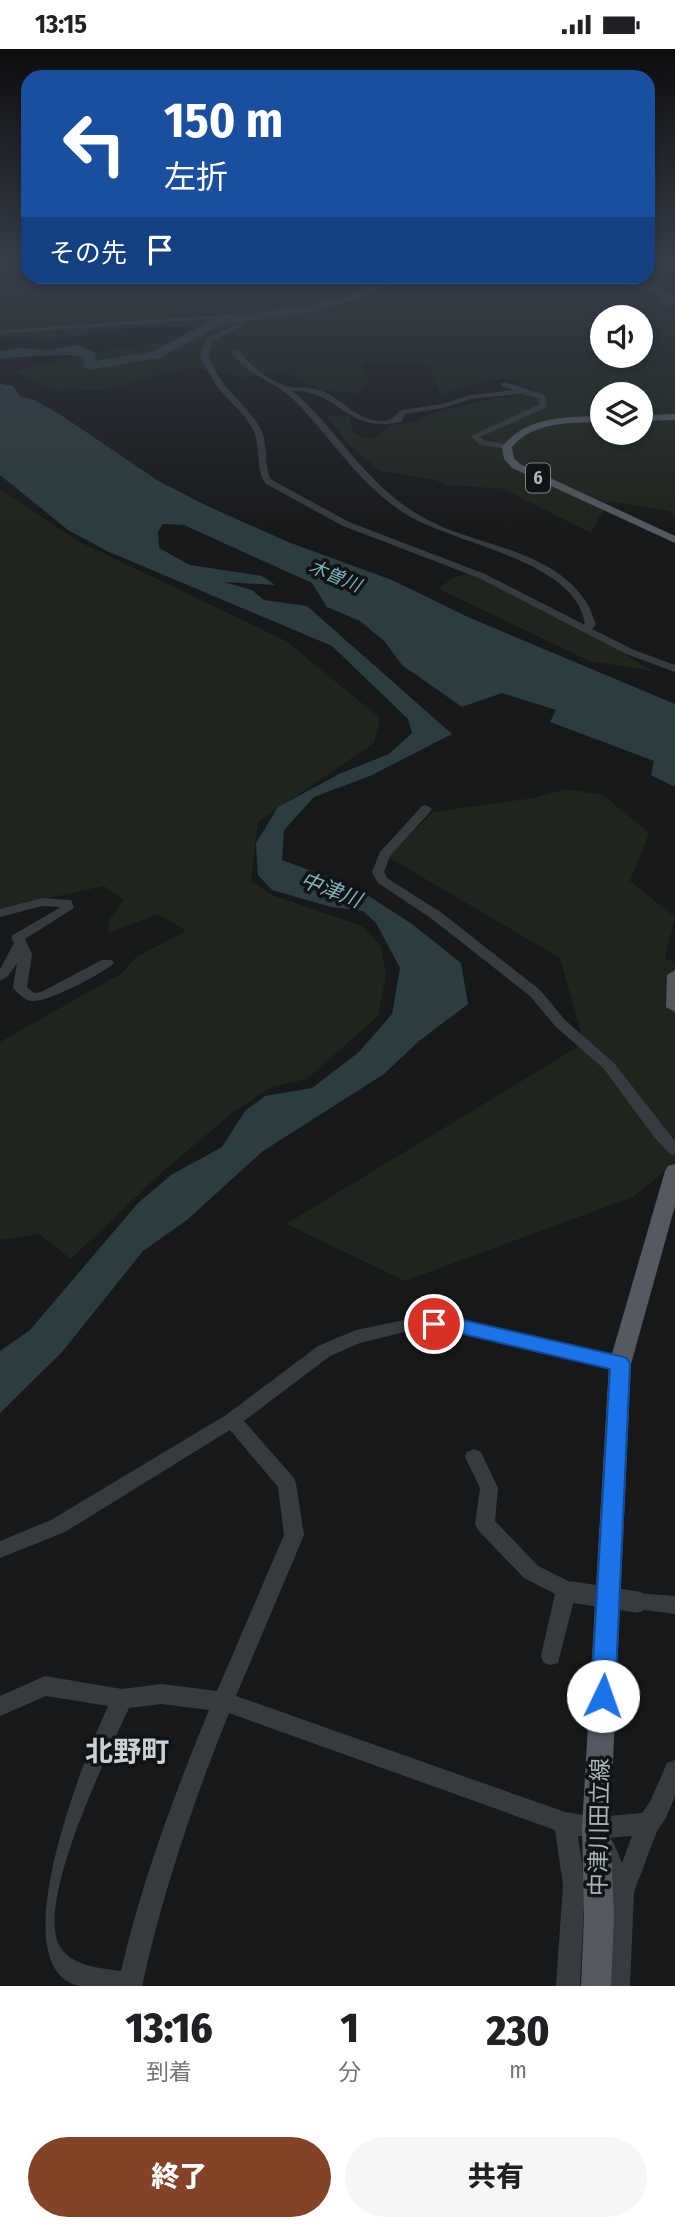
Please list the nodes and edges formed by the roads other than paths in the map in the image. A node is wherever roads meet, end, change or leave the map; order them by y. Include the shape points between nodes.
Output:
1 (205, 350) edge
2 (235, 351) dead end
3 (505, 384) dead end
4 (285, 389) junction
5 (523, 392) junction
6 (675, 417) edge
7 (653, 418) edge
8 (590, 420) edge
9 (507, 447) junction
10 (675, 540) edge
11 (587, 629) junction
12 (675, 670) edge
13 (426, 809) dead end
14 (0, 913) edge
15 (21, 943) junction
16 (107, 963) dead end
17 (675, 975) edge
18 (0, 977) edge
19 (675, 1007) edge
20 (675, 1150) edge
21 (675, 1171) edge
22 (620, 1364) junction
23 (232, 1420) junction
24 (474, 1457) dead end
25 (0, 1550) edge
26 (568, 1590) junction
27 (675, 1605) edge
28 (551, 1656) dead end
29 (122, 1699) junction
30 (226, 1702) junction
31 (0, 1706) edge
32 (675, 1770) edge
33 (660, 1815) edge
34 (565, 1823) junction
35 (596, 1828) junction
36 (622, 1892) junction
37 (130, 1985) edge
38 (568, 1986) edge
39 (596, 1986) edge
40 (618, 1986) edge

1 - 11 street via 216,379 258,426 264,476 269,482 346,524 482,576
2 - 4 street via 240,363
3 - 5 street
4 - 5 street via 315,390 346,406 358,419 377,424 398,420 410,409
4 - 11 street via 391,501 431,525 521,558 566,583 587,610 591,624
5 - 9 street via 542,397 544,405 475,436 483,443
6 - 7 main road
8 - 9 main road, 6 via 549,423 524,433
9 - 10 main road, 6 via 516,467
11 - 12 street
13 - 20 street via 384,855 378,873 382,880 430,911 535,993 560,1023 610,1066
14 - 15 street via 41,902 66,903 68,908 18,938
15 - 16 street via 25,954 20,988 32,997 44,996
15 - 18 street via 8,971
17 - 19 main road
21 - 22 main road, 中津川田立線
22 - 23 street via 463,1327 409,1325 324,1350
22 - 35 main road, 中津川田立線
23 - 25 street via 58,1526
23 - 30 street via 287,1484 294,1535
24 - 26 street via 489,1488 485,1524 531,1571
26 - 27 street, bridge
26 - 28 street
29 - 30 street via 162,1694
29 - 31 street via 45,1686
29 - 37 street via 52,1865 41,1918 48,1951 71,1973
30 - 34 street
30 - 37 street via 173,1824 149,1900
32 - 33 street
33 - 35 street
33 - 36 street
34 - 35 street
34 - 38 street via 574,1885
35 - 36 street
35 - 39 main road, 中津川田立線
36 - 40 street

